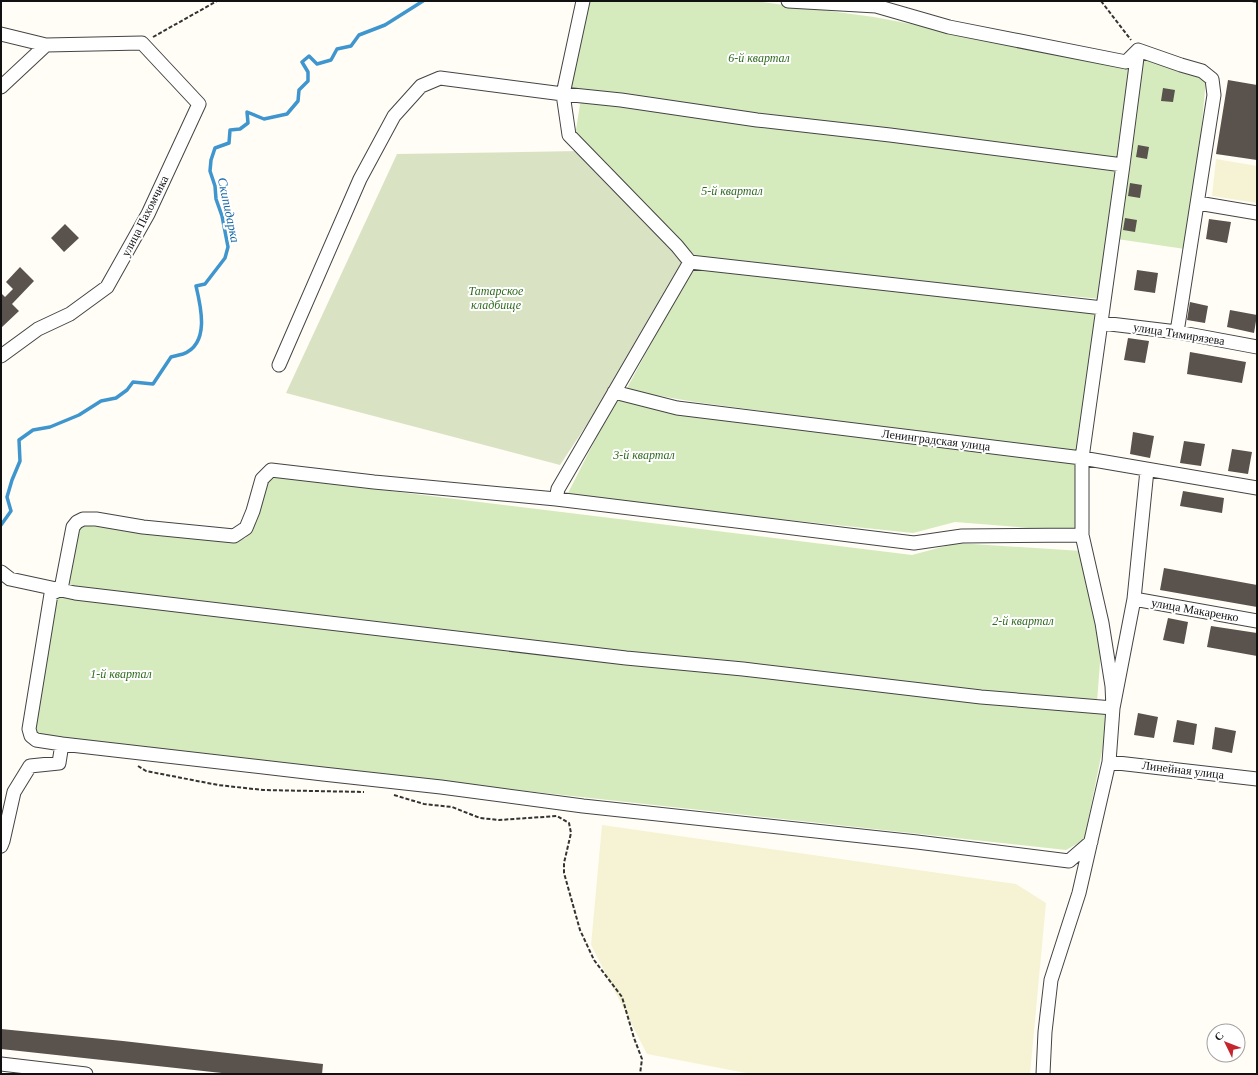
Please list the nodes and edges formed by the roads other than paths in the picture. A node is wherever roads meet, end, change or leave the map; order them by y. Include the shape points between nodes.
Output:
1 (583, 1) edge
2 (788, 1) edge
3 (1, 34) edge
4 (46, 45) junction
5 (1138, 50) junction
6 (1, 87) edge
7 (563, 94) junction
8 (1123, 165) junction
9 (1198, 203) junction
10 (1257, 213) edge
11 (690, 262) junction
12 (1103, 308) junction
13 (1102, 323) junction
14 (1177, 332) junction
15 (1257, 347) edge
16 (1, 356) edge
17 (279, 365) dead end
18 (614, 392) junction
19 (1082, 458) junction
20 (1147, 470) junction
21 (1257, 488) edge
22 (556, 499) junction
23 (1082, 536) junction
24 (1, 572) edge
25 (61, 589) junction
26 (1134, 600) junction
27 (1257, 621) edge
28 (1113, 708) junction
29 (62, 744) junction
30 (1109, 762) junction
31 (1257, 779) edge
32 (1092, 842) junction
33 (1, 846) edge
34 (1, 1064) edge
35 (86, 1074) edge
36 (1043, 1074) edge

1 - 7 street
2 - 5 street via 876,6 949,27 1126,62
3 - 4 street
4 - 6 street
4 - 16 street, улица Пахомчика via 142,44 199,104 148,214 107,287 70,314 38,329
5 - 8 street
5 - 9 street via 1202,70 1212,79 1214,95
7 - 8 street
7 - 11 street via 569,135
7 - 17 street via 440,78 421,86 394,116 360,179
8 - 12 street
9 - 10 street
9 - 14 street
11 - 12 street
11 - 18 street
12 - 13 street
13 - 14 street, улица Тимирязева
13 - 19 street
14 - 15 street, улица Тимирязева
18 - 19 street, Ленинградская улица via 677,408
18 - 22 street via 558,489
19 - 20 street, Ленинградская улица
19 - 23 street
20 - 21 street, Ленинградская улица
20 - 26 street
22 - 23 street via 914,543 962,536
22 - 25 street via 271,470 262,479 246,528 234,536 83,519 73,527
23 - 28 street via 1102,623
24 - 25 street via 10,579
25 - 28 street via 82,594 626,658 981,697
25 - 29 street via 51,594 29,729 31,736 36,740
26 - 27 street, улица Макаренко
26 - 28 street
28 - 30 street
29 - 32 street via 1069,861
29 - 33 street via 59,763 30,766 14,792
30 - 31 street, Линейная улица
30 - 32 street
32 - 36 street via 1079,893 1051,980
34 - 35 street

